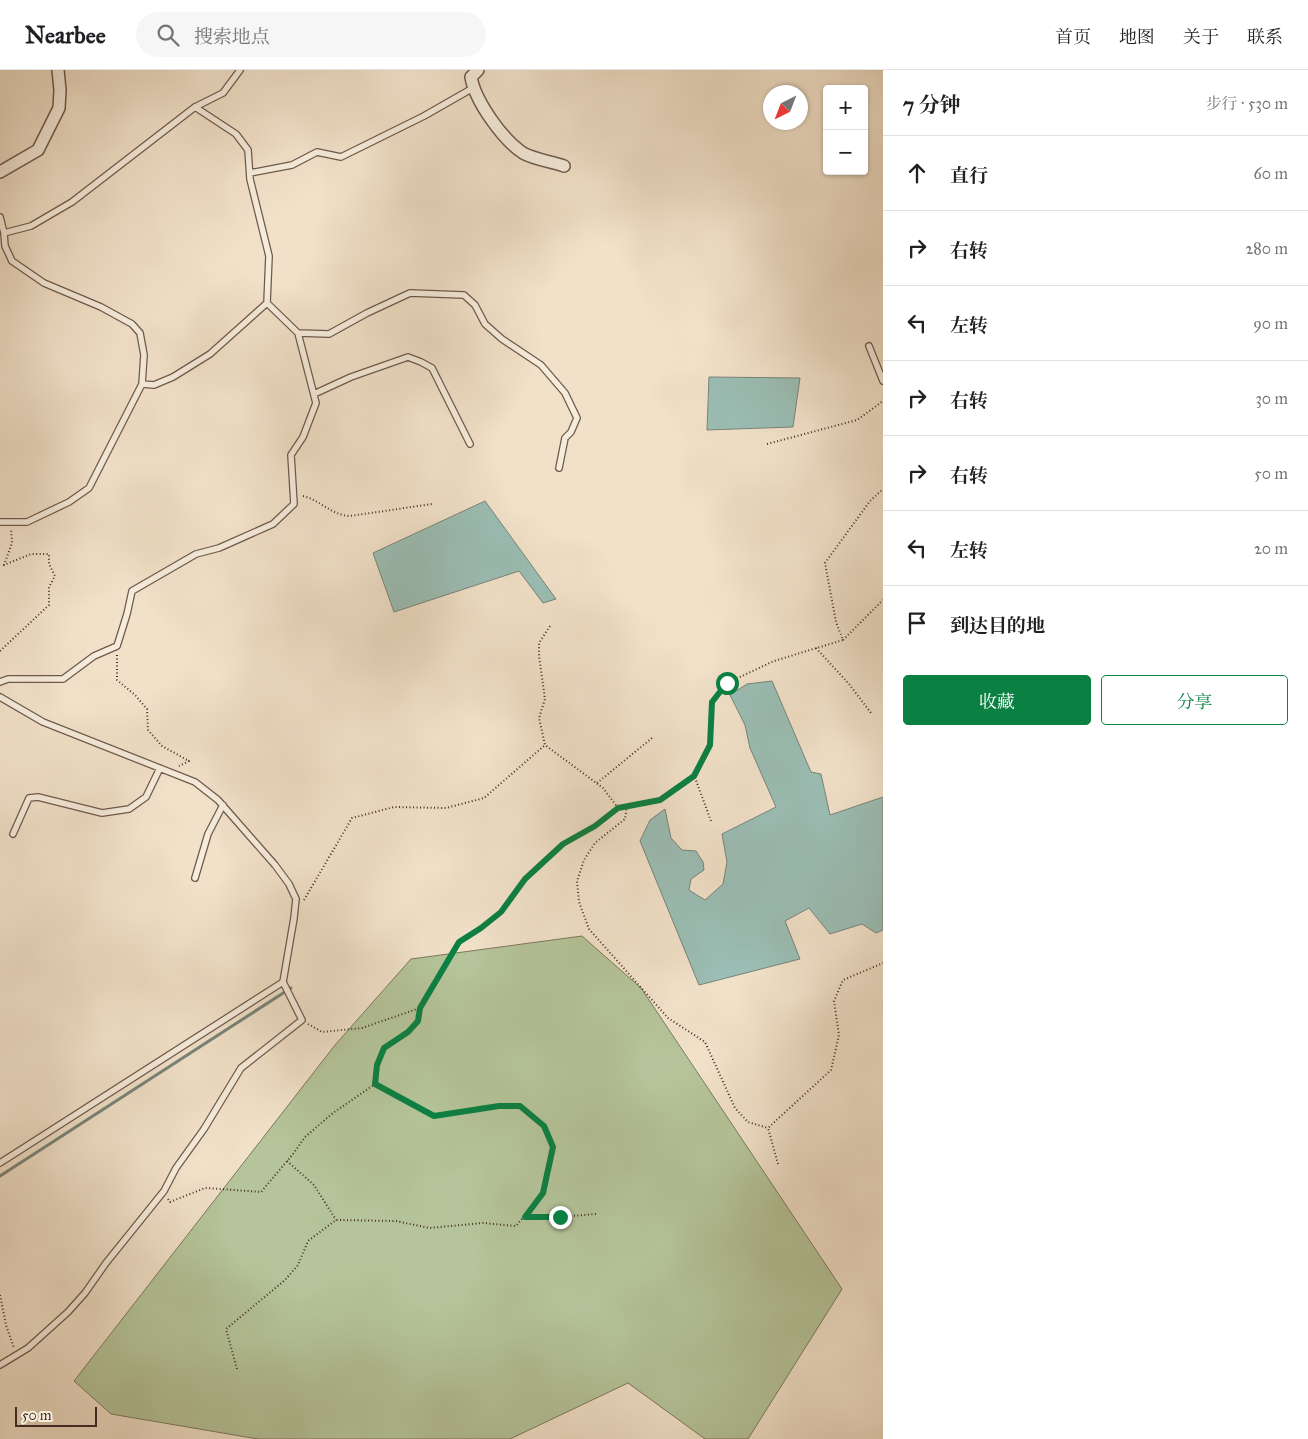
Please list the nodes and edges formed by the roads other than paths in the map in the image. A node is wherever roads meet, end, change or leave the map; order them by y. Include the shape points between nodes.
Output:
1 (58, 70) edge
2 (240, 70) edge
3 (478, 70) edge
4 (473, 88) junction
5 (195, 107) junction
6 (564, 166) dead end
7 (0, 172) edge
8 (250, 173) junction
9 (0, 217) edge
10 (4, 233) junction
11 (267, 303) junction
12 (298, 333) junction
13 (869, 346) dead end
14 (883, 382) edge
15 (142, 384) junction
16 (314, 394) junction
17 (470, 444) dead end
18 (559, 468) dead end
19 (0, 522) edge
20 (0, 682) edge
21 (0, 697) edge
22 (160, 768) junction
23 (223, 805) junction
24 (13, 834) dead end
25 (195, 878) dead end
26 (283, 982) junction
27 (0, 1163) edge
28 (0, 1365) edge

1 - 7 street via 58,108 38,150
2 - 5 lane via 222,93
3 - 4 street via 471,77
4 - 6 street via 497,128 524,154
4 - 8 lane via 341,157 317,152 292,165
5 - 8 lane via 236,134 248,150
5 - 10 lane via 72,202 31,226
8 - 11 lane via 269,256
9 - 10 lane
10 - 15 lane via 5,246 12,261 44,283 132,324 140,333 144,355
11 - 12 lane
11 - 15 lane via 210,354 154,385
12 - 16 lane
12 - 18 lane via 329,334 410,293 464,295 475,305 485,324 541,365 564,393 577,418 565,438
13 - 14 lane
15 - 19 lane via 89,488 69,502 27,522
16 - 17 lane via 408,357 432,368
16 - 20 lane via 316,403 303,437 291,455 294,504 273,524 219,548 196,554 132,591 116,646 94,656 63,679 8,679
21 - 22 lane via 43,722
22 - 23 lane via 195,782
22 - 24 lane via 146,797 129,809 102,813 38,797 29,798
23 - 25 lane via 208,834
23 - 26 lane via 275,865 296,899
26 - 27 lane
26 - 28 lane via 302,1020 241,1068 164,1191 85,1293 28,1348

